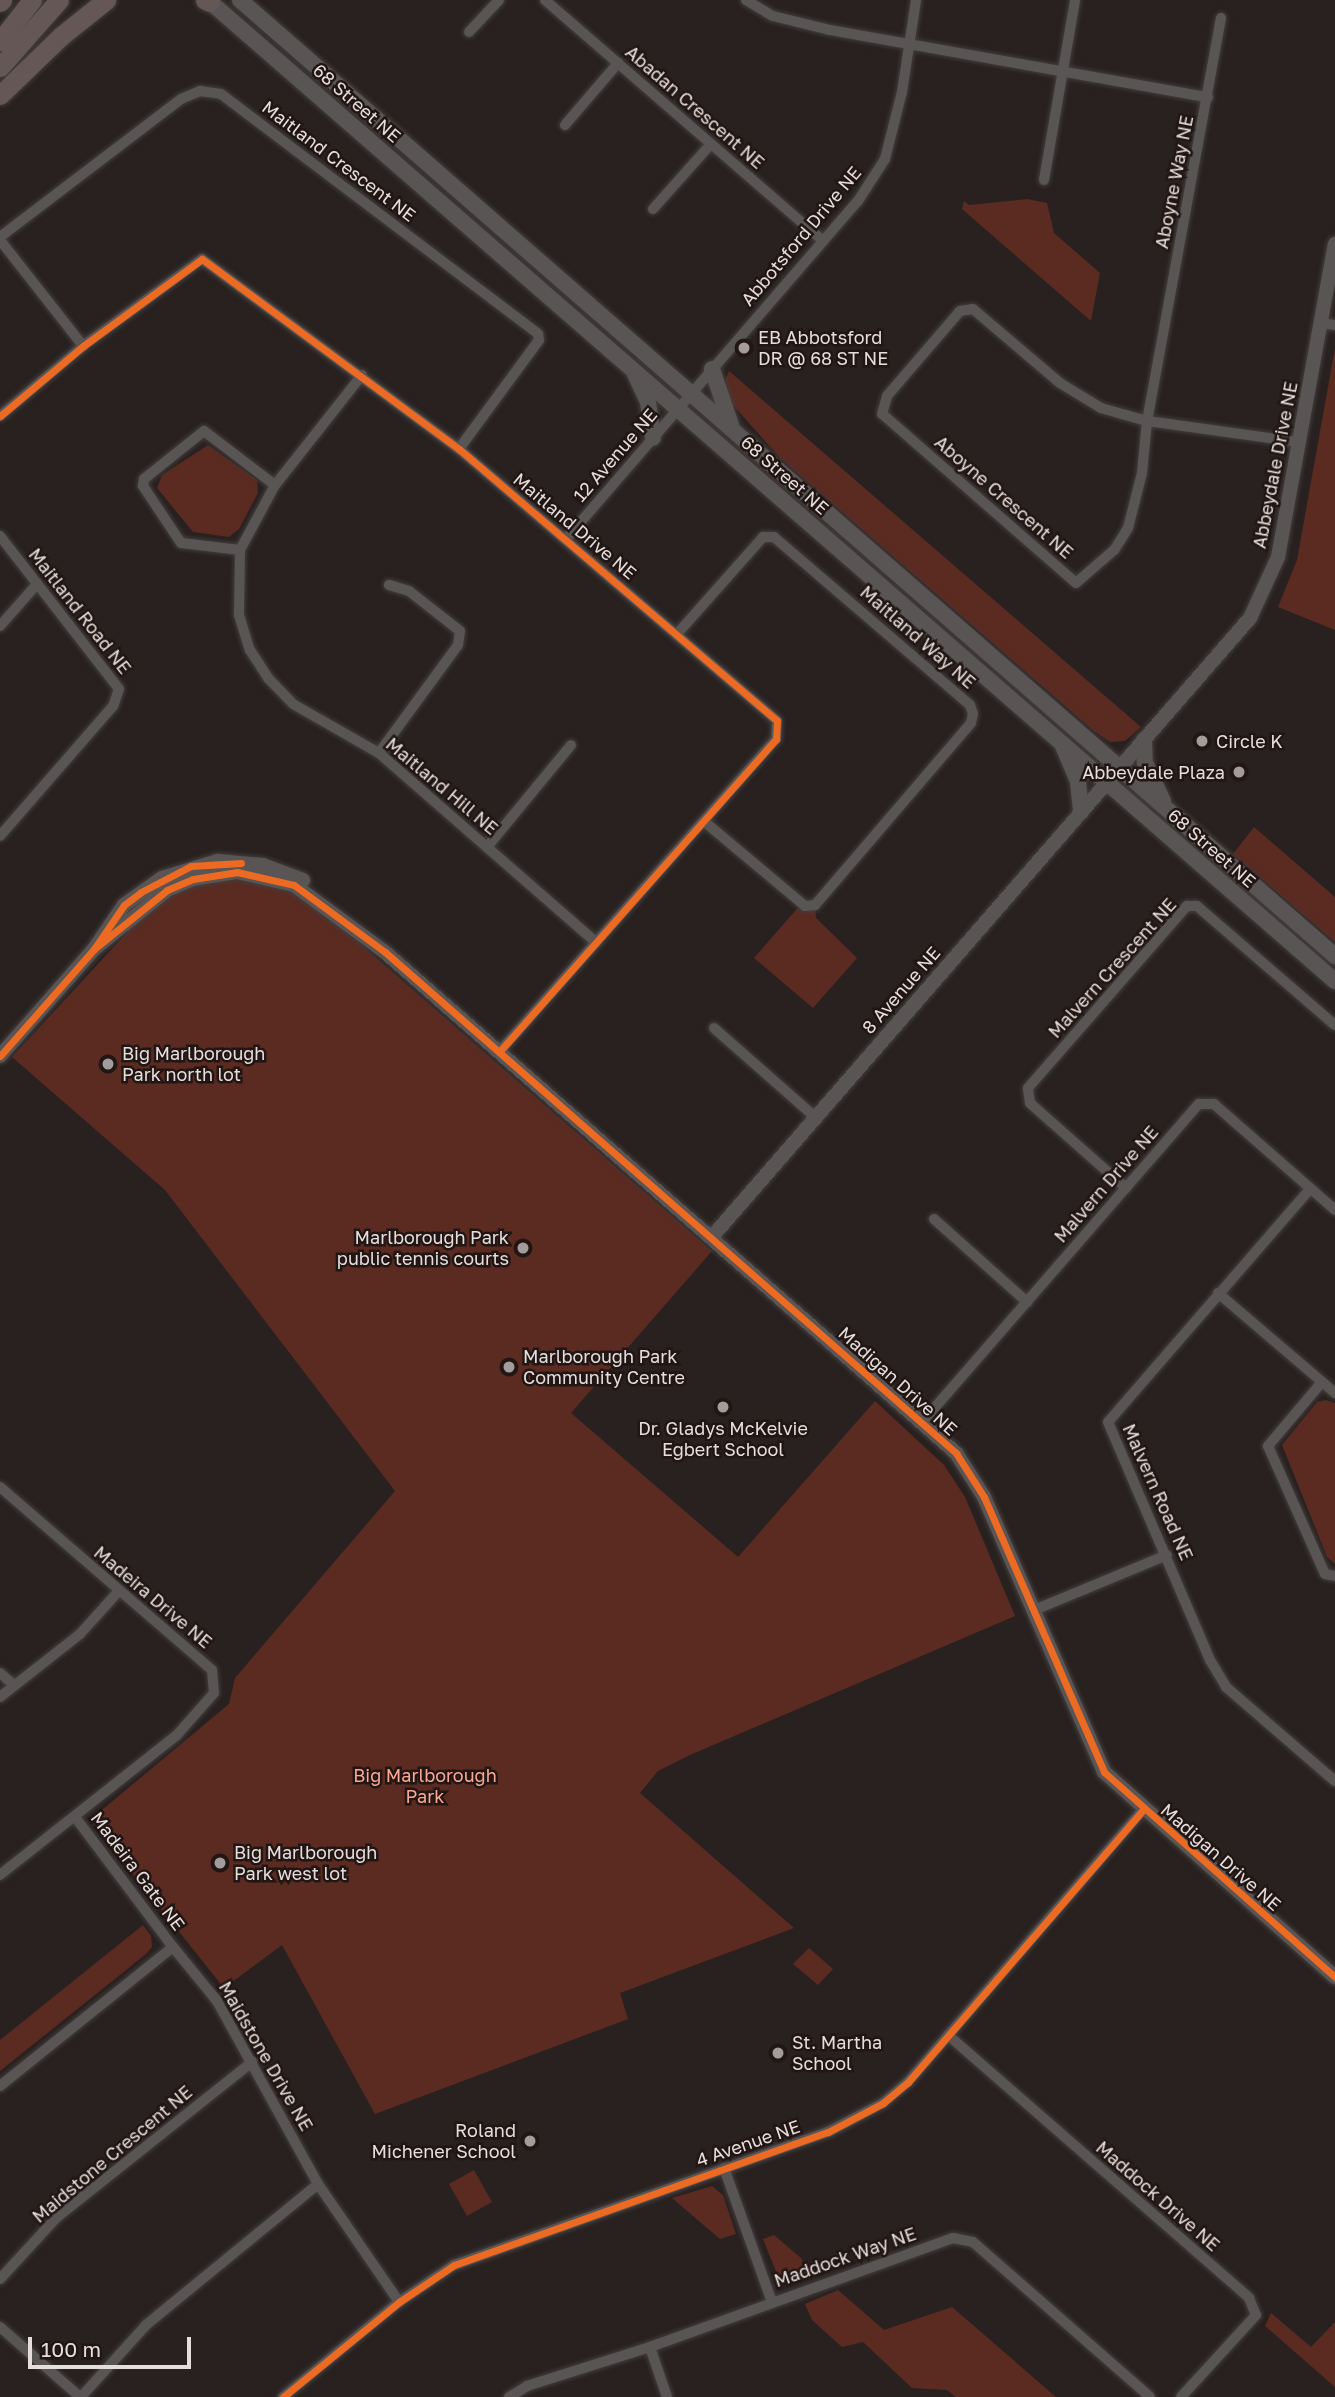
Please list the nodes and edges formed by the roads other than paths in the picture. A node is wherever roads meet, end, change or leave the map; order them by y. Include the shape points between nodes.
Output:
1 (32, 0) edge
2 (59, 0) edge
3 (106, 0) edge
4 (240, 0) edge
5 (499, 0) edge
6 (545, 0) edge
7 (747, 0) edge
8 (916, 0) edge
9 (1075, 0) edge
10 (208, 1) edge
11 (1221, 18) dead end
12 (469, 32) dead end
13 (0, 41) edge
14 (909, 42) junction
15 (618, 63) junction
16 (0, 67) edge
17 (1063, 72) junction
18 (0, 95) edge
19 (1208, 97) junction
20 (565, 125) dead end
21 (711, 144) junction
22 (1044, 180) dead end
23 (653, 209) dead end
24 (0, 239) edge
25 (823, 241) junction
26 (1335, 244) edge
27 (1329, 324) edge
28 (83, 346) junction
29 (630, 365) junction
30 (712, 369) junction
31 (362, 375) junction
32 (690, 394) junction
33 (679, 408) junction
34 (0, 416) edge
35 (1146, 421) junction
36 (732, 428) junction
37 (653, 438) junction
38 (1298, 442) junction
39 (459, 449) junction
40 (275, 485) junction
41 (0, 536) edge
42 (566, 539) junction
43 (240, 550) junction
44 (37, 584) junction
45 (389, 584) dead end
46 (0, 626) edge
47 (677, 634) junction
48 (1144, 740) junction
49 (1061, 741) junction
50 (571, 745) dead end
51 (379, 753) junction
52 (1121, 768) junction
53 (1108, 782) junction
54 (1165, 807) junction
55 (1081, 812) junction
56 (705, 822) junction
57 (0, 836) edge
58 (486, 847) junction
59 (596, 943) junction
60 (1335, 956) edge
61 (1335, 981) edge
62 (1335, 1026) edge
63 (715, 1028) dead end
64 (501, 1050) junction
65 (0, 1056) edge
66 (815, 1116) junction
67 (1126, 1188) junction
68 (1310, 1189) junction
69 (1335, 1210) edge
70 (934, 1219) dead end
71 (711, 1238) junction
72 (1218, 1293) junction
73 (1027, 1301) junction
74 (1322, 1382) junction
75 (1335, 1394) edge
76 (924, 1420) junction
77 (0, 1487) edge
78 (1167, 1555) junction
79 (1335, 1576) edge
80 (118, 1592) junction
81 (1032, 1611) junction
82 (0, 1673) edge
83 (15, 1685) junction
84 (0, 1697) edge
85 (1335, 1781) edge
86 (1143, 1810) junction
87 (75, 1817) junction
88 (0, 1875) edge
89 (173, 1947) junction
90 (1335, 1977) edge
91 (948, 2035) junction
92 (252, 2062) junction
93 (0, 2086) edge
94 (724, 2168) junction
95 (318, 2184) junction
96 (0, 2279) edge
97 (399, 2302) junction
98 (772, 2302) junction
99 (0, 2327) edge
100 (650, 2347) junction
101 (80, 2397) edge
102 (283, 2397) edge
103 (509, 2397) edge
104 (667, 2397) edge
105 (1150, 2397) edge
106 (1181, 2397) edge

1 - 13 highway
2 - 16 highway
3 - 18 highway
4 - 32 main road, 68 Street NE
5 - 12 street
6 - 15 street, Abadan Crescent NE
7 - 14 street, Aboyne Way NE via 773,16
8 - 14 street, Abbotsford Drive NE
9 - 17 street
10 - 29 main road, 68 Street NE
11 - 19 street
14 - 17 street, Aboyne Way NE
14 - 25 street, Abbotsford Drive NE via 885,159 858,201
15 - 20 street
15 - 21 street, Abadan Crescent NE
17 - 19 street, Aboyne Way NE
17 - 22 street
19 - 35 street, Aboyne Way NE
21 - 23 street
21 - 25 street, Abadan Crescent NE
24 - 28 street
24 - 39 street, Maitland Crescent NE via 181,99 200,91 221,94 538,334 540,340
25 - 30 street, Abbotsford Drive NE
26 - 27 street, Abbeydale Drive NE
27 - 38 street, Abbeydale Drive NE
28 - 31 street, Maitland Drive NE via 202,258
28 - 34 street, Maitland Drive NE
29 - 33 main road, 68 Street NE
29 - 37 main road via 648,402
30 - 32 street, Abbotsford Drive NE
30 - 36 main road
31 - 39 street, Maitland Drive NE
31 - 40 street, Maitland Hill NE
32 - 33 street, 12 Avenue NE
32 - 36 main road, 68 Street NE
33 - 37 street, 12 Avenue NE
33 - 49 main road, 68 Street NE
35 - 35 street, Aboyne Crescent NE via 1101,408 1060,383 973,309 960,311 887,396 882,414 1076,583 1096,569 1128,528 1142,473
35 - 38 street
36 - 52 main road, 68 Street NE
37 - 42 street, 12 Avenue NE
38 - 48 street, Abbeydale Drive NE via 1278,557 1265,590 1250,618
39 - 42 street, Maitland Drive NE
40 - 43 street, Maitland Hill NE
40 - 43 street via 204,432 144,479 142,486 181,542
41 - 44 street, Maitland Road NE
42 - 47 street, Maitland Drive NE
43 - 51 street, Maitland Hill NE via 239,615 250,650 268,678 293,704
44 - 46 street
44 - 57 street, Maitland Road NE via 119,689 113,706
45 - 51 street via 408,592 460,631 458,645
47 - 56 street, Maitland Drive NE via 777,721 776,739
47 - 56 street, Maitland Way NE via 763,537 774,537 970,705 973,714 971,723 815,905 805,906
48 - 52 street, Abbeydale Drive NE
48 - 54 main road via 1146,763
49 - 53 main road, 68 Street NE
49 - 55 main road via 1078,782
50 - 58 street
51 - 58 street, Maitland Hill NE
52 - 53 street, 8 Avenue NE
52 - 54 main road, 68 Street NE
53 - 55 street, 8 Avenue NE
53 - 61 main road, 68 Street NE
54 - 60 main road, 68 Street NE
55 - 66 street, 8 Avenue NE
56 - 59 street, Maitland Drive NE
58 - 59 street, Maitland Hill NE
59 - 64 street, Maitland Drive NE
62 - 67 street, Malvern Crescent NE via 1197,906 1187,906 1028,1088 1030,1103
63 - 66 street
64 - 65 street, Madigan Drive NE via 385,952 376,937 300,878 263,865 217,861 181,870 124,905 94,949
64 - 71 street, Madigan Drive NE
66 - 71 street, 8 Avenue NE
67 - 68 street, Malvern Drive NE via 1199,1104 1214,1104
67 - 73 street, Malvern Drive NE
68 - 69 street, Malvern Drive NE
68 - 72 street, Malvern Road NE
70 - 73 street
71 - 76 street, Madigan Drive NE
72 - 74 street
72 - 78 street, Malvern Road NE via 1108,1422
73 - 76 street, Malvern Drive NE
74 - 75 street
74 - 79 street via 1268,1446 1325,1574
76 - 81 street, Madigan Drive NE via 956,1453 984,1497
77 - 80 street, Madeira Drive NE
78 - 81 street
78 - 85 street, Malvern Road NE via 1210,1660 1226,1687
80 - 83 street via 80,1634
80 - 87 street, Madeira Drive NE via 212,1670 215,1693 177,1735
81 - 86 street, Madigan Drive NE via 1104,1772
82 - 83 street
83 - 84 street
86 - 90 street, Madigan Drive NE
86 - 91 street, 4 Avenue NE
87 - 88 street, Madeira Drive NE
87 - 89 street, Madeira Gate NE
89 - 92 street, Maidstone Drive NE via 217,2001
89 - 93 street
91 - 94 street, 4 Avenue NE via 908,2082 854,2121
91 - 106 street, Maddock Drive NE via 1249,2298 1256,2315
92 - 95 street, Maidstone Drive NE
92 - 96 street, Maidstone Crescent NE via 56,2218
94 - 97 street, 4 Avenue NE via 496,2246 431,2278
94 - 98 street
95 - 97 street, Maidstone Drive NE
95 - 101 street via 146,2325
97 - 102 street, 4 Avenue NE
98 - 100 street, Maddock Way NE
98 - 105 street, Maddock Way NE via 953,2238 973,2242
99 - 101 street
100 - 103 street, Maddock Way NE via 527,2386
100 - 104 street

